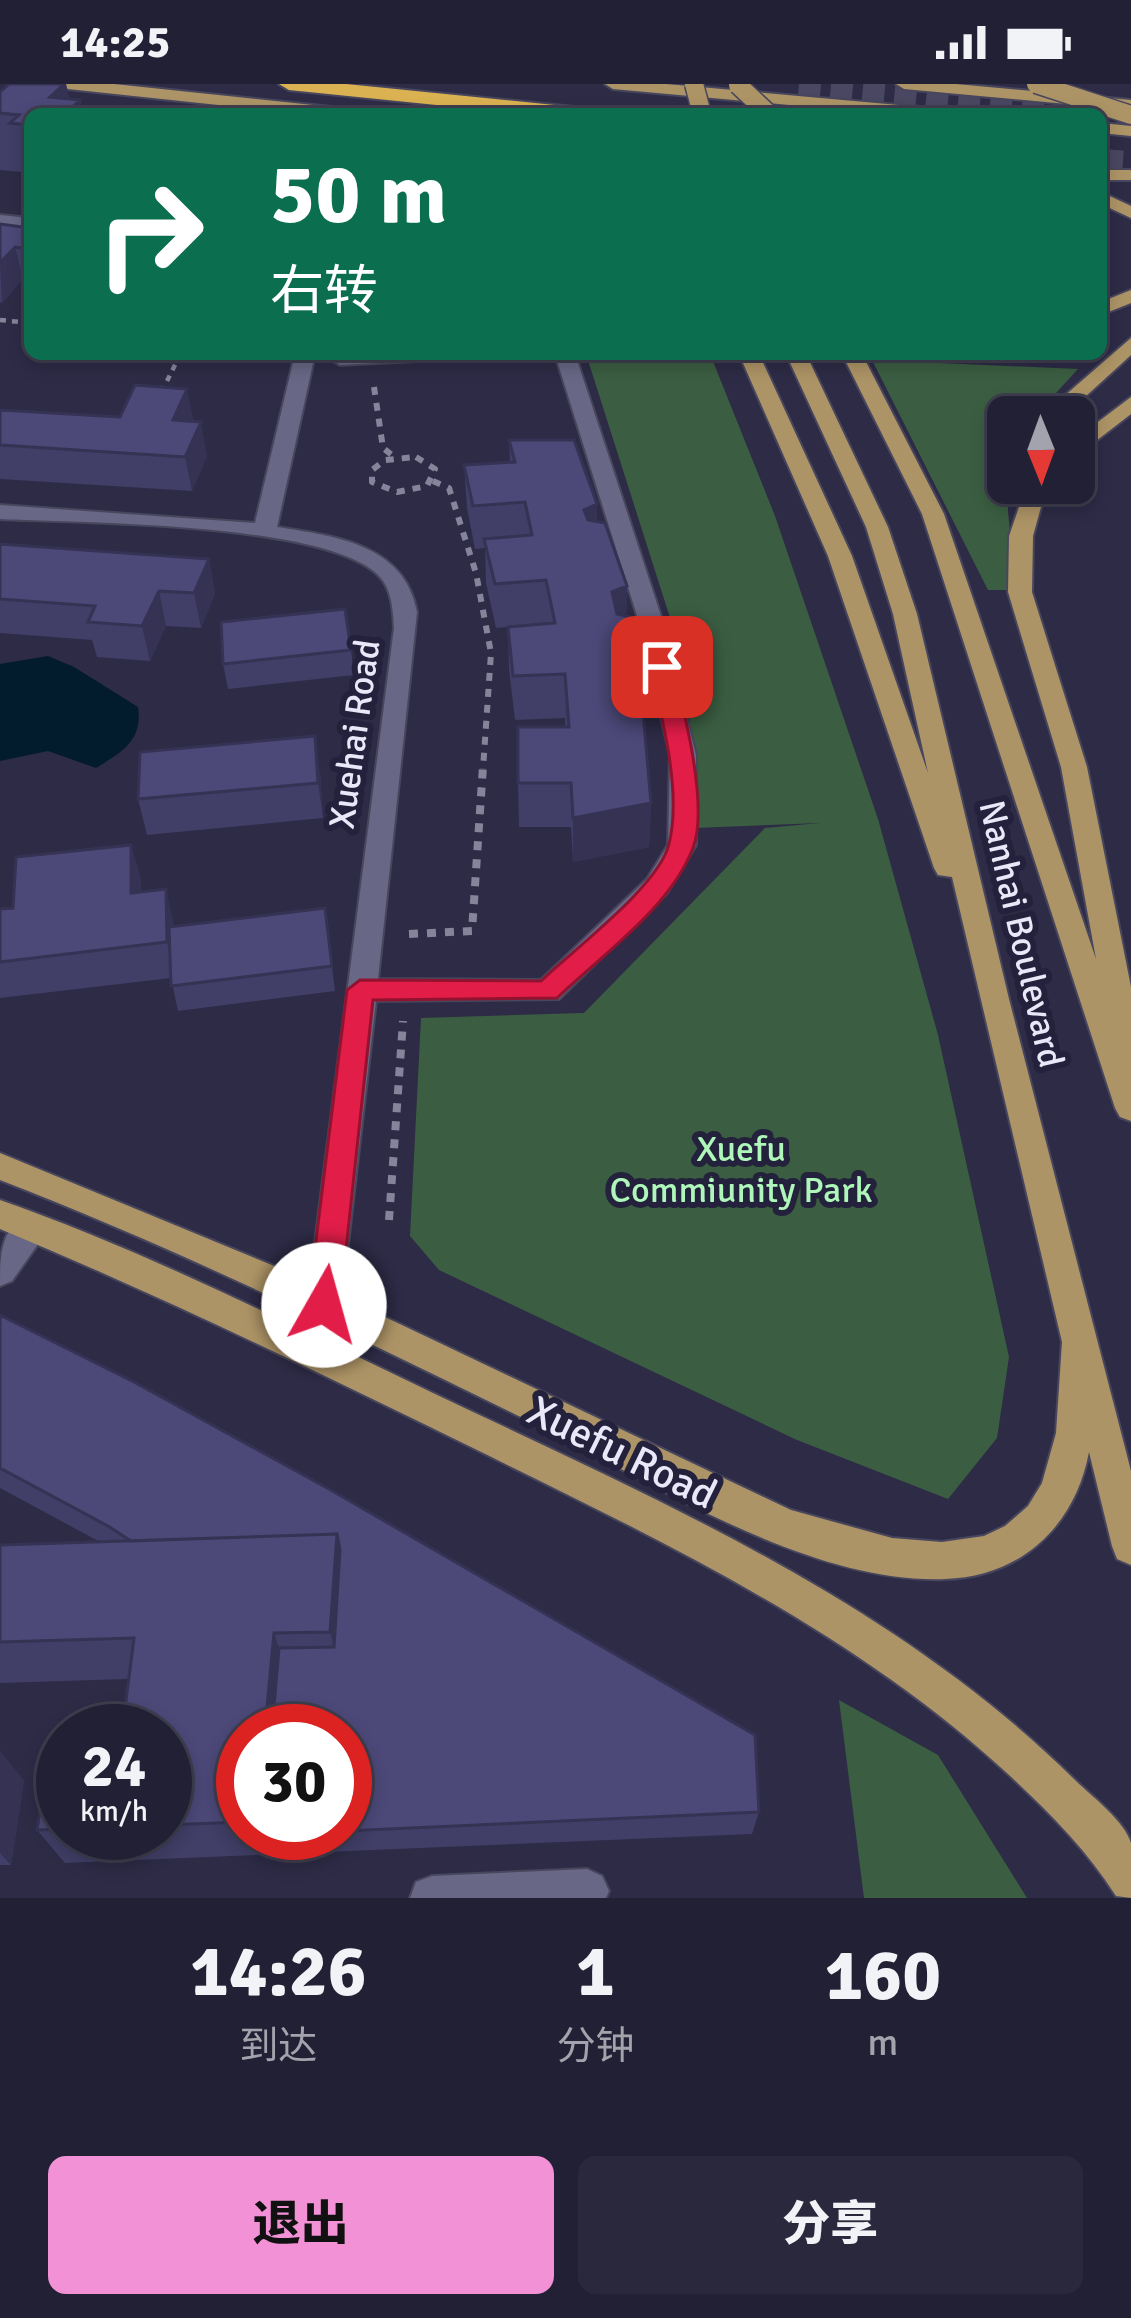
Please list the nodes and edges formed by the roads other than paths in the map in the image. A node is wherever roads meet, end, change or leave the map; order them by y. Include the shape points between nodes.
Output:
1 (68, 84) edge
2 (289, 84) edge
3 (614, 84) edge
4 (738, 84) edge
5 (904, 84) edge
6 (1036, 84) edge
7 (1120, 84) edge
8 (1131, 86) edge
9 (0, 103) edge
10 (1131, 104) edge
11 (44, 108) edge
12 (294, 108) edge
13 (525, 108) edge
14 (763, 108) edge
15 (877, 108) edge
16 (1131, 115) edge
17 (1131, 344) edge
18 (303, 360) edge
19 (567, 360) edge
20 (752, 360) edge
21 (799, 360) edge
22 (855, 360) edge
23 (1075, 396) edge
24 (1131, 403) edge
25 (1095, 433) edge
26 (1029, 504) edge
27 (0, 512) edge
28 (264, 532) junction
29 (360, 990) junction
30 (994, 999) junction
31 (1131, 1066) edge
32 (1131, 1108) edge
33 (0, 1166) edge
34 (16, 1220) edge
35 (0, 1271) edge
36 (324, 1305) junction
37 (1080, 1337) junction
38 (1131, 1546) edge
39 (1131, 1881) edge
40 (587, 1892) dead end
41 (432, 1898) edge

1 - 12 main road
2 - 13 highway
3 - 15 main road
4 - 14 main road, bridge
5 - 10 main road
6 - 16 main road, bridge
7 - 8 main road
9 - 11 street
17 - 23 main road
18 - 28 street
19 - 29 street via 651,622 683,755 682,845 657,886 548,991
20 - 30 main road via 840,556
21 - 30 main road, Nanhai Boulevard via 868,506 905,614
22 - 32 main road, Nanhai Boulevard via 933,514
24 - 25 main road
26 - 31 main road via 1018,565 1074,767
27 - 28 street, Xuehai Road
28 - 29 street, Xuehai Road via 366,555 387,569 405,605
29 - 36 street, Xuehai Road
30 - 37 main road, Nanhai Boulevard
33 - 36 main road, Xuefu Road
34 - 35 street
34 - 39 main road, Xuefu Road via 283,1337 716,1548 886,1647 1028,1762
36 - 37 main road, Xuefu Road via 763,1514 903,1558 988,1554 1030,1532 1052,1507 1077,1427
37 - 38 main road, Nanhai Boulevard
40 - 41 street

